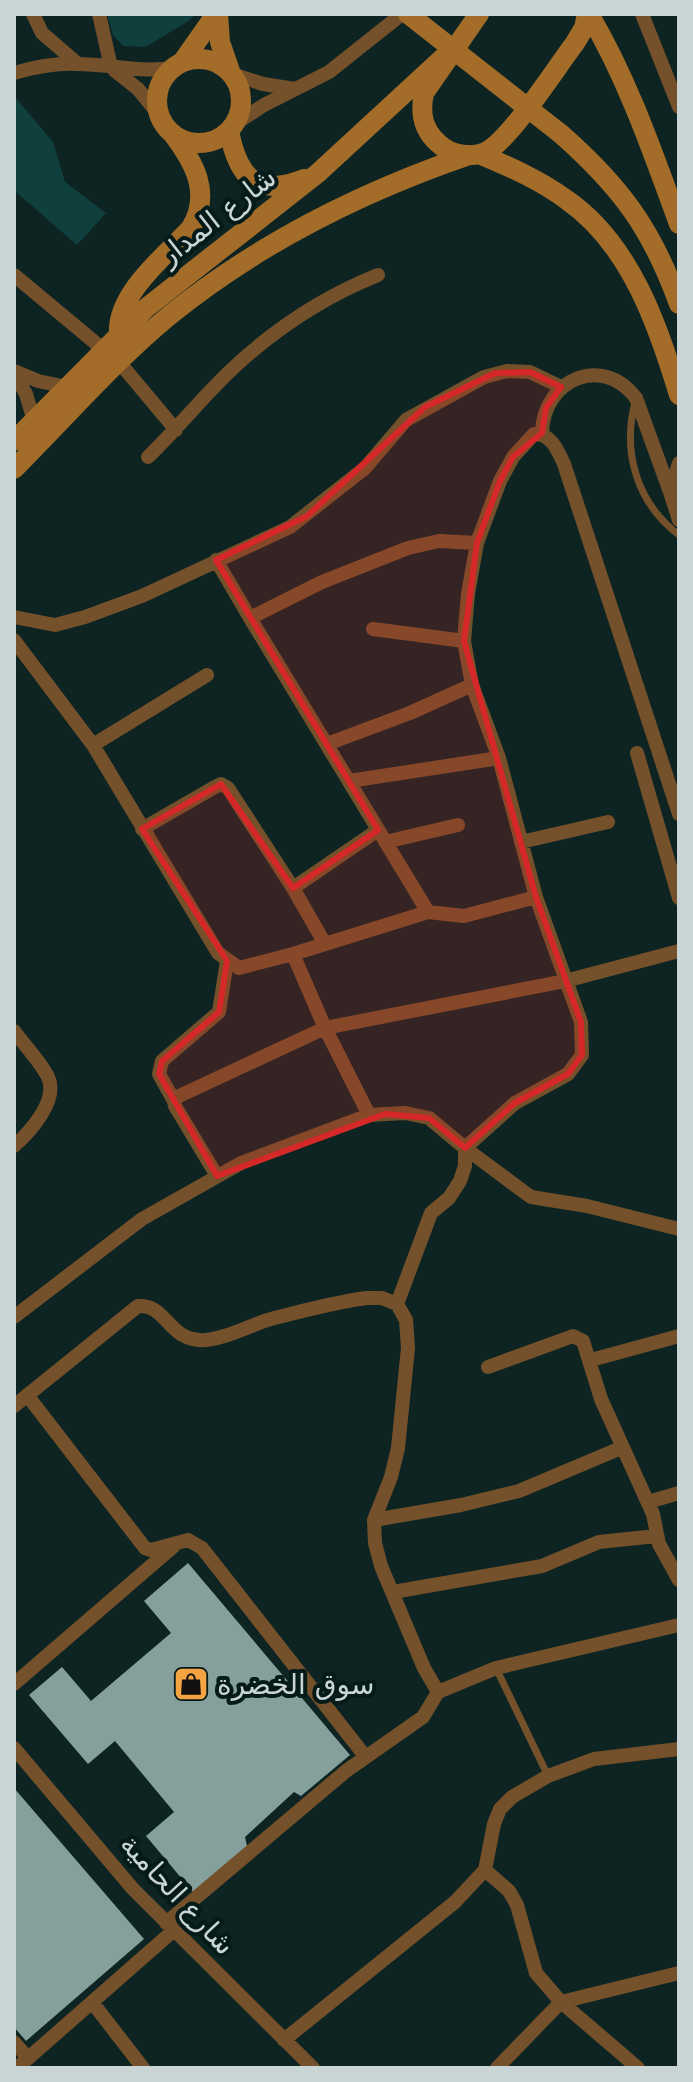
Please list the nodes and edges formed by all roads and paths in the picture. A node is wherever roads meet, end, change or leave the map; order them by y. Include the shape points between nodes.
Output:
1 (33, 14) edge
2 (99, 14) edge
3 (217, 14) edge
4 (405, 14) edge
5 (479, 14) edge
6 (588, 14) edge
7 (642, 14) edge
8 (460, 42) junction
9 (78, 64) junction
10 (178, 64) junction
11 (111, 67) junction
12 (14, 73) edge
13 (231, 73) junction
14 (295, 89) junction
15 (679, 107) edge
16 (166, 125) junction
17 (232, 127) junction
18 (474, 155) junction
19 (318, 173) junction
20 (679, 224) edge
21 (14, 275) edge
22 (378, 275) dead end
23 (679, 304) edge
24 (119, 334) junction
25 (112, 356) junction
26 (14, 372) edge
27 (67, 387) junction
28 (561, 387) junction
29 (679, 395) edge
30 (636, 398) junction
31 (34, 421) junction
32 (176, 430) junction
33 (542, 433) junction
34 (14, 441) edge
35 (148, 457) dead end
36 (679, 463) edge
37 (14, 469) edge
38 (670, 492) junction
39 (679, 520) edge
40 (679, 535) edge
41 (477, 543) junction
42 (216, 560) junction
43 (14, 617) edge
44 (250, 618) junction
45 (373, 629) dead end
46 (14, 640) edge
47 (464, 641) junction
48 (207, 675) dead end
49 (472, 685) junction
50 (327, 744) junction
51 (93, 745) junction
52 (637, 753) dead end
53 (499, 758) junction
54 (349, 781) junction
55 (679, 814) edge
56 (608, 822) dead end
57 (458, 825) dead end
58 (142, 829) junction
59 (382, 836) junction
60 (521, 842) junction
61 (293, 888) junction
62 (536, 897) junction
63 (679, 898) edge
64 (428, 912) junction
65 (325, 944) junction
66 (679, 951) edge
67 (293, 954) junction
68 (227, 961) junction
69 (565, 981) junction
70 (325, 1028) junction
71 (14, 1031) edge
72 (174, 1101) junction
73 (369, 1115) junction
74 (14, 1146) edge
75 (465, 1148) junction
76 (217, 1176) junction
77 (679, 1229) edge
78 (397, 1304) junction
79 (14, 1317) edge
80 (679, 1336) edge
81 (591, 1360) junction
82 (488, 1367) dead end
83 (27, 1395) junction
84 (14, 1406) edge
85 (621, 1448) junction
86 (679, 1493) edge
87 (648, 1502) junction
88 (374, 1520) junction
89 (656, 1536) junction
90 (178, 1542) junction
91 (679, 1580) edge
92 (393, 1592) junction
93 (679, 1625) edge
94 (496, 1668) junction
95 (14, 1684) edge
96 (438, 1692) junction
97 (14, 1748) edge
98 (679, 1749) edge
99 (365, 1756) junction
100 (548, 1776) junction
101 (485, 1870) junction
102 (169, 1927) junction
103 (679, 1973) edge
104 (92, 2002) junction
105 (561, 2002) junction
106 (284, 2040) junction
107 (14, 2042) edge
108 (22, 2063) edge
109 (143, 2068) edge
110 (313, 2068) edge
111 (497, 2068) edge
112 (638, 2068) edge

1 - 9 street via 42,33
2 - 11 street
3 - 10 street
3 - 13 street
4 - 14 street via 329,72
4 - 23 street, bridge via 598,167 629,203
5 - 8 street
6 - 18 street, شارع المدار via 575,43 504,136
6 - 20 street via 621,76
7 - 15 street
8 - 18 street via 424,93 421,107 430,136 441,146
8 - 19 street, شارع المدار
9 - 11 street
9 - 12 street
10 - 11 street via 142,71
10 - 13 street via 213,61
10 - 16 street via 160,85 157,106
11 - 16 street via 138,89
13 - 14 street
13 - 17 street via 241,98
14 - 17 street
16 - 17 street via 201,143
16 - 24 street via 201,187 199,215 127,301
17 - 19 street via 239,167 250,179 282,187
18 - 25 street, شارع المدار via 347,204 269,246
18 - 29 street via 546,186 596,224 651,313
19 - 24 street, شارع المدار
21 - 25 street
22 - 32 street via 327,299 261,344
24 - 25 street, شارع المدار
25 - 27 street, شارع المدار
25 - 32 street
25 - 37 street, شارع المدار
26 - 27 street
26 - 31 street
27 - 31 street, شارع المدار
28 - 30 street via 581,377 603,377 624,385
28 - 33 street via 546,408
28 - 42 street via 530,372 484,377 406,420 365,468 307,516
30 - 38 street
30 - 40 lane via 630,420 633,467 652,509
31 - 34 street, شارع المدار
32 - 35 street
33 - 41 street via 534,434 513,457
33 - 55 street via 564,464
36 - 38 street
38 - 39 street
41 - 44 street via 439,541 408,548
41 - 47 street
42 - 43 street via 85,617 55,625
42 - 44 street
44 - 50 street
45 - 47 street
46 - 51 street
47 - 49 street
48 - 51 street
49 - 50 street
49 - 53 street
50 - 54 street
51 - 58 street
52 - 63 street
53 - 54 street
53 - 60 street
54 - 59 street
56 - 60 street
57 - 59 street
58 - 61 street via 221,784
58 - 68 street
59 - 61 street
59 - 64 street
60 - 62 street
61 - 65 street
62 - 64 street via 464,916
62 - 69 street
64 - 65 street
65 - 67 street
66 - 69 street
67 - 68 street via 239,968
67 - 70 street
68 - 72 street via 219,1012 162,1061 159,1074
69 - 70 street
69 - 75 street via 581,1022 582,1055 568,1074 515,1103
70 - 72 street
70 - 73 street
71 - 74 street via 49,1079 50,1098
72 - 76 street
73 - 75 street via 429,1118
73 - 76 street
75 - 77 street via 531,1197
75 - 78 street via 460,1181 431,1213
76 - 79 street via 142,1219
78 - 83 street via 382,1298 356,1300 207,1340 182,1337 157,1312 138,1306
78 - 88 street via 406,1320 406,1377 398,1448
80 - 81 street
81 - 82 street via 583,1341 573,1336
81 - 85 street
83 - 84 street
83 - 90 street via 145,1548
85 - 87 street
85 - 88 street via 519,1491
86 - 87 street
87 - 89 street
88 - 92 street via 381,1566
89 - 91 street
89 - 92 street via 599,1542 542,1566
90 - 95 street
90 - 99 street via 188,1540 202,1548
92 - 96 street
93 - 94 street
94 - 96 street
94 - 100 lane
96 - 99 street via 423,1717
97 - 102 street, شارع الحامية
98 - 100 street via 594,1759
99 - 102 street
100 - 101 street via 500,1809
101 - 105 street via 509,1891 536,1973
101 - 106 street via 455,1902
102 - 104 street
102 - 106 street, شارع الحامية
103 - 105 street
104 - 108 street
104 - 109 street
105 - 111 street
105 - 112 street
106 - 110 street, شارع الحامية
107 - 108 street

